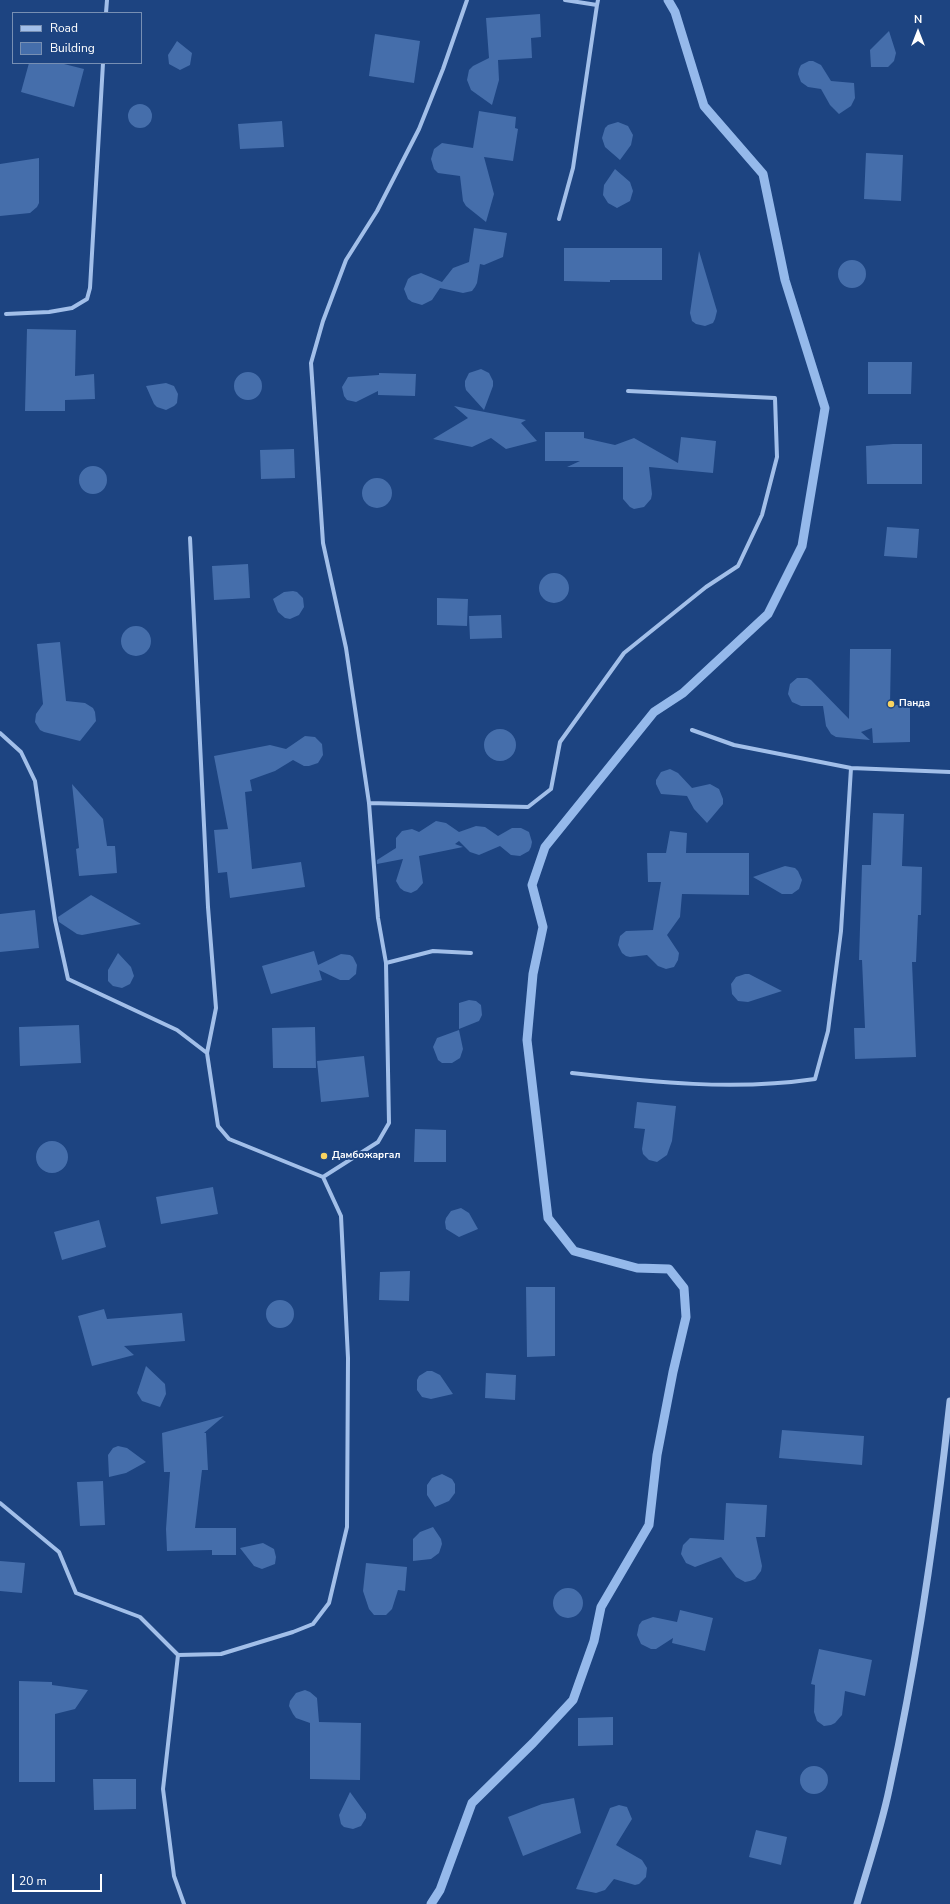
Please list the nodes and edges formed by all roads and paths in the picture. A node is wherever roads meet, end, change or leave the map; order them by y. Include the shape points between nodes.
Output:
1 (107, 0) edge
2 (467, 0) edge
3 (565, 0) edge
4 (598, 0) edge
5 (597, 5) junction
6 (106, 12) edge
7 (103, 64) edge
8 (559, 219) dead end
9 (6, 314) dead end
10 (628, 391) dead end
11 (190, 538) dead end
12 (692, 730) dead end
13 (0, 733) edge
14 (851, 768) junction
15 (950, 772) edge
16 (369, 803) junction
17 (471, 953) dead end
18 (386, 963) junction
19 (207, 1053) junction
20 (572, 1073) dead end
21 (323, 1177) junction
22 (950, 1401) edge
23 (0, 1503) edge
24 (178, 1655) junction
25 (184, 1904) edge
26 (857, 1904) edge

1 - 6 street
2 - 16 street via 419,129 377,211 346,260 323,321 311,363 323,543 346,648
3 - 5 street
4 - 5 street
5 - 8 street via 574,168
7 - 9 street via 90,288 87,299 72,308
10 - 16 street via 775,398 777,457 762,515 738,566 706,587 624,653 560,742 551,789 528,807
11 - 19 street via 208,907 216,1008
12 - 14 street via 734,746
13 - 19 street via 21,752 35,781 55,920 68,979 177,1030
14 - 15 street
14 - 20 street via 841,931 828,1031 815,1079 778,1084 738,1085 644,1082
16 - 18 street via 378,918
17 - 18 street via 432,951
18 - 21 street via 389,1123 378,1142
19 - 21 street via 218,1126 229,1139
21 - 24 street via 341,1216 348,1358 347,1527 329,1603 313,1624 293,1632 221,1654
22 - 26 street via 941,1488 917,1648 889,1792
23 - 24 street via 59,1552 76,1593 140,1617
24 - 25 street via 164,1789 174,1876

